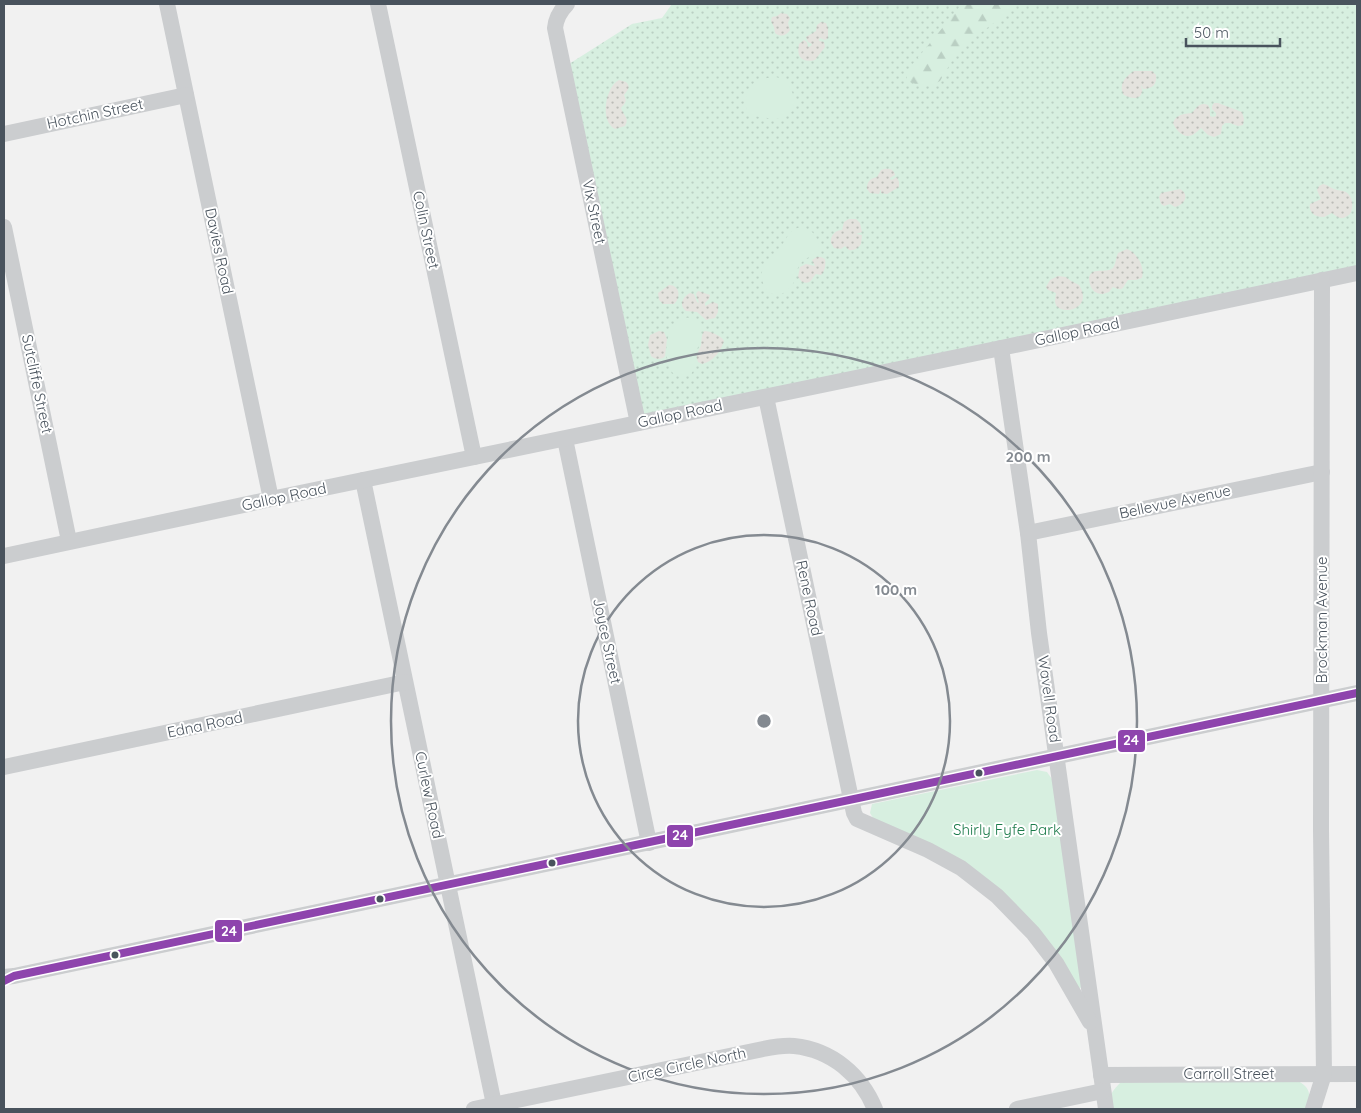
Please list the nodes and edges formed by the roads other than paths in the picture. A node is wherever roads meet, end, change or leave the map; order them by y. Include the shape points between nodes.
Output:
1 (167, 4) edge
2 (378, 4) edge
3 (567, 4) edge
4 (186, 95) junction
5 (4, 134) edge
6 (4, 227) edge
7 (1357, 273) edge
8 (1322, 280) junction
9 (1001, 348) junction
10 (766, 397) junction
11 (638, 423) junction
12 (564, 438) junction
13 (474, 457) junction
14 (1322, 472) junction
15 (363, 480) junction
16 (271, 499) junction
17 (1028, 533) junction
18 (69, 542) junction
19 (4, 556) edge
20 (405, 682) junction
21 (1357, 693) edge
22 (1322, 700) junction
23 (1057, 757) junction
24 (4, 767) edge
25 (851, 799) junction
26 (649, 843) junction
27 (448, 885) junction
28 (7, 978) edge
29 (1094, 1030) junction
30 (1324, 1074) junction
31 (1357, 1074) edge
32 (1101, 1075) junction
33 (1103, 1091) junction
34 (494, 1107) edge
35 (474, 1109) edge
36 (875, 1109) edge
37 (1017, 1109) edge
38 (1106, 1109) edge
39 (1313, 1109) edge

1 - 4 street, Davies Road
2 - 13 street, Colin Street
3 - 11 street, Vix Street via 559,14 555,28
4 - 5 street, Hotchin Street
4 - 16 street, Davies Road
6 - 18 street, Sutcliffe Street
7 - 8 street, Gallop Road
8 - 9 street, Gallop Road
8 - 14 street, Brockman Avenue
9 - 10 street, Gallop Road
9 - 17 street, Wavell Road
10 - 11 street, Gallop Road
10 - 25 street, Rene Road
11 - 12 street, Gallop Road
12 - 13 street, Gallop Road
12 - 26 street, Joyce Street
13 - 15 street, Gallop Road
14 - 17 street, Bellevue Avenue
14 - 22 street, Brockman Avenue
15 - 16 street, Gallop Road
15 - 20 street, Curlew Road
16 - 18 street, Gallop Road
17 - 23 street, Wavell Road
18 - 19 street, Gallop Road
20 - 24 street, Edna Road
20 - 27 street, Curlew Road
21 - 22 street
22 - 23 street
22 - 30 street, Brockman Avenue
23 - 25 street
23 - 29 street, Wavell Road
25 - 26 street
25 - 29 street, Rene Road via 857,819 961,868 998,896 1056,963
26 - 27 street
27 - 28 street
27 - 34 street, Curlew Road
29 - 32 street, Wavell Road
30 - 31 street, Carroll Street
30 - 32 street, Carroll Street
30 - 39 street, Brockman Avenue
32 - 33 street, Wavell Road
33 - 37 street
33 - 38 street, Wavell Road
34 - 35 street, Circe Circle North
34 - 36 street, Circe Circle North via 763,1049 793,1046 811,1049 840,1062 868,1093

